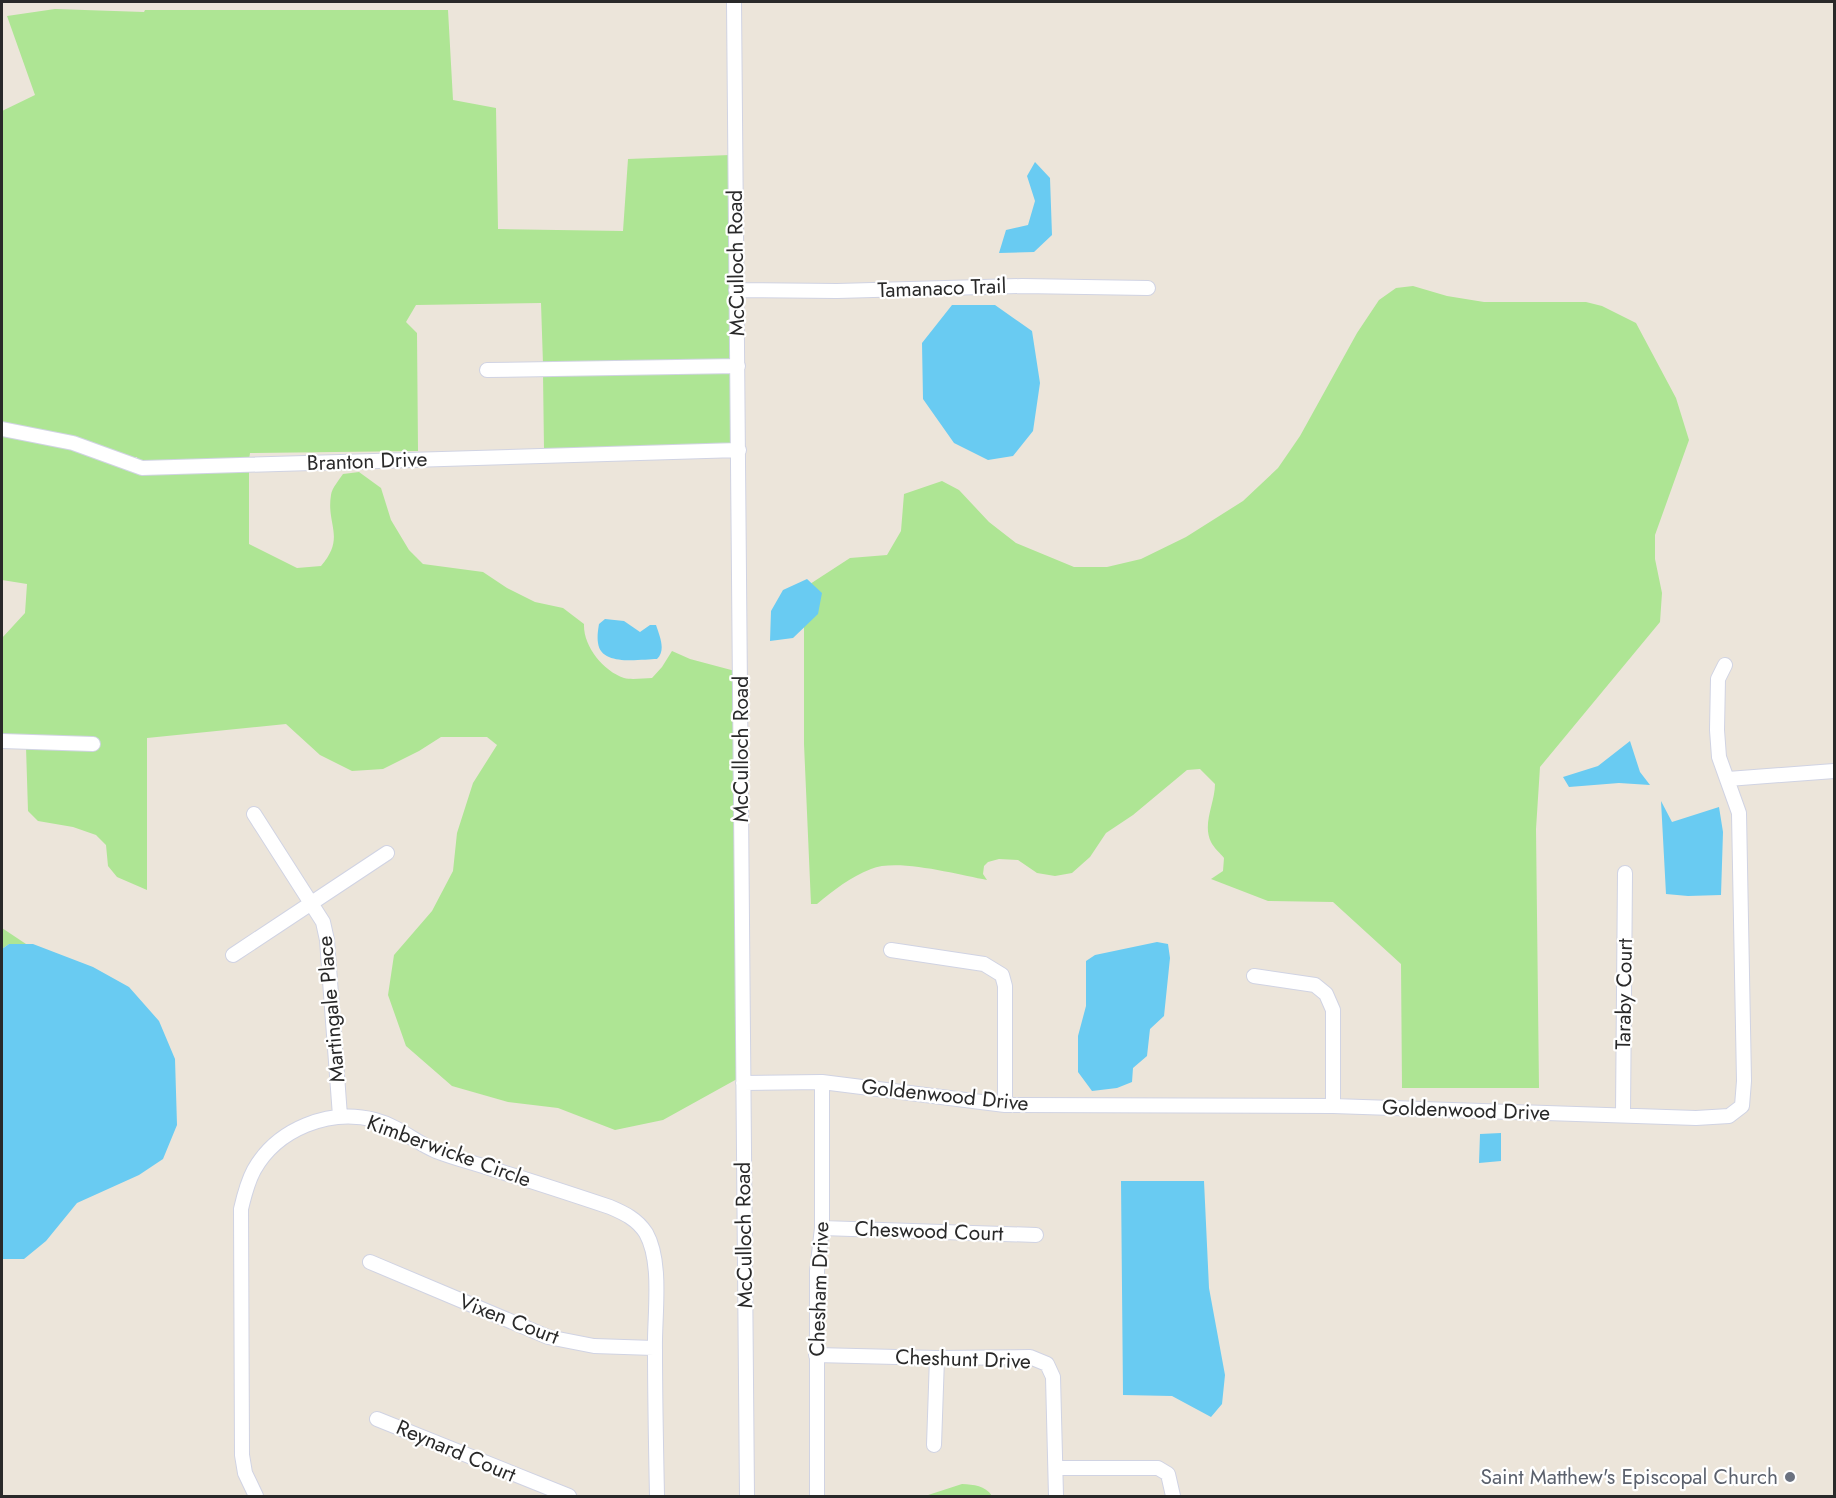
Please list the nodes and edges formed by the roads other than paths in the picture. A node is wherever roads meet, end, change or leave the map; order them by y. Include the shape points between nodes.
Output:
1 (734, 2) edge
2 (1148, 288) dead end
3 (736, 290) junction
4 (738, 366) junction
5 (487, 370) dead end
6 (2, 429) edge
7 (739, 450) junction
8 (1725, 665) dead end
9 (2, 741) edge
10 (93, 744) dead end
11 (1834, 771) edge
12 (1728, 779) junction
13 (254, 814) dead end
14 (387, 854) dead end
15 (1625, 873) dead end
16 (312, 902) junction
17 (891, 950) dead end
18 (233, 955) dead end
19 (1254, 976) dead end
20 (822, 1082) junction
21 (743, 1083) junction
22 (1005, 1106) junction
23 (1334, 1106) junction
24 (1623, 1114) junction
25 (340, 1116) junction
26 (822, 1228) junction
27 (1036, 1235) dead end
28 (370, 1262) dead end
29 (654, 1348) junction
30 (816, 1355) junction
31 (937, 1358) junction
32 (377, 1419) dead end
33 (934, 1445) dead end
34 (1056, 1468) junction
35 (256, 1497) edge
36 (569, 1497) edge
37 (657, 1497) edge
38 (747, 1497) edge
39 (817, 1497) edge
40 (1056, 1497) edge
41 (1173, 1497) edge

1 - 3 street, McCulloch Road
2 - 3 street, Tamanaco Trail
3 - 4 street, McCulloch Road
4 - 5 street
4 - 7 street, McCulloch Road
6 - 7 street, Branton Drive via 72,443 142,468
7 - 21 street, McCulloch Road
8 - 12 street, Goldenwood Drive via 1718,679 1717,730 1719,757
9 - 10 street
11 - 12 street
12 - 24 street, Goldenwood Drive via 1739,813 1742,1106 1730,1116
13 - 16 street, Martingale Place
14 - 16 street
15 - 24 street, Taraby Court
16 - 18 street
16 - 25 street, Martingale Place via 327,940
17 - 22 street via 984,964 1002,975
19 - 23 street via 1315,985 1326,994 1333,1010
20 - 21 street, Goldenwood Drive
20 - 22 street, Goldenwood Drive
20 - 26 street, Chesham Drive
21 - 38 street, McCulloch Road
22 - 23 street, Goldenwood Drive
23 - 24 street, Goldenwood Drive
25 - 29 street, Kimberwicke Circle via 392,1126 436,1150 628,1215 646,1234 653,1250
25 - 35 street, Kimberwicke Circle via 312,1122 281,1139 254,1169 240,1209 242,1455
26 - 27 street, Cheswood Court
26 - 30 street, Chesham Drive via 816,1271
28 - 29 street, Vixen Court via 548,1337 594,1346
29 - 37 street, Kimberwicke Circle
30 - 31 street, Cheshunt Drive
30 - 39 street, Chesham Drive
31 - 33 street
31 - 34 street, Cheshunt Drive via 1030,1357 1047,1364 1053,1377
32 - 36 street, Reynard Court
34 - 40 street, Cheshunt Drive
34 - 41 street via 1158,1468 1168,1474

